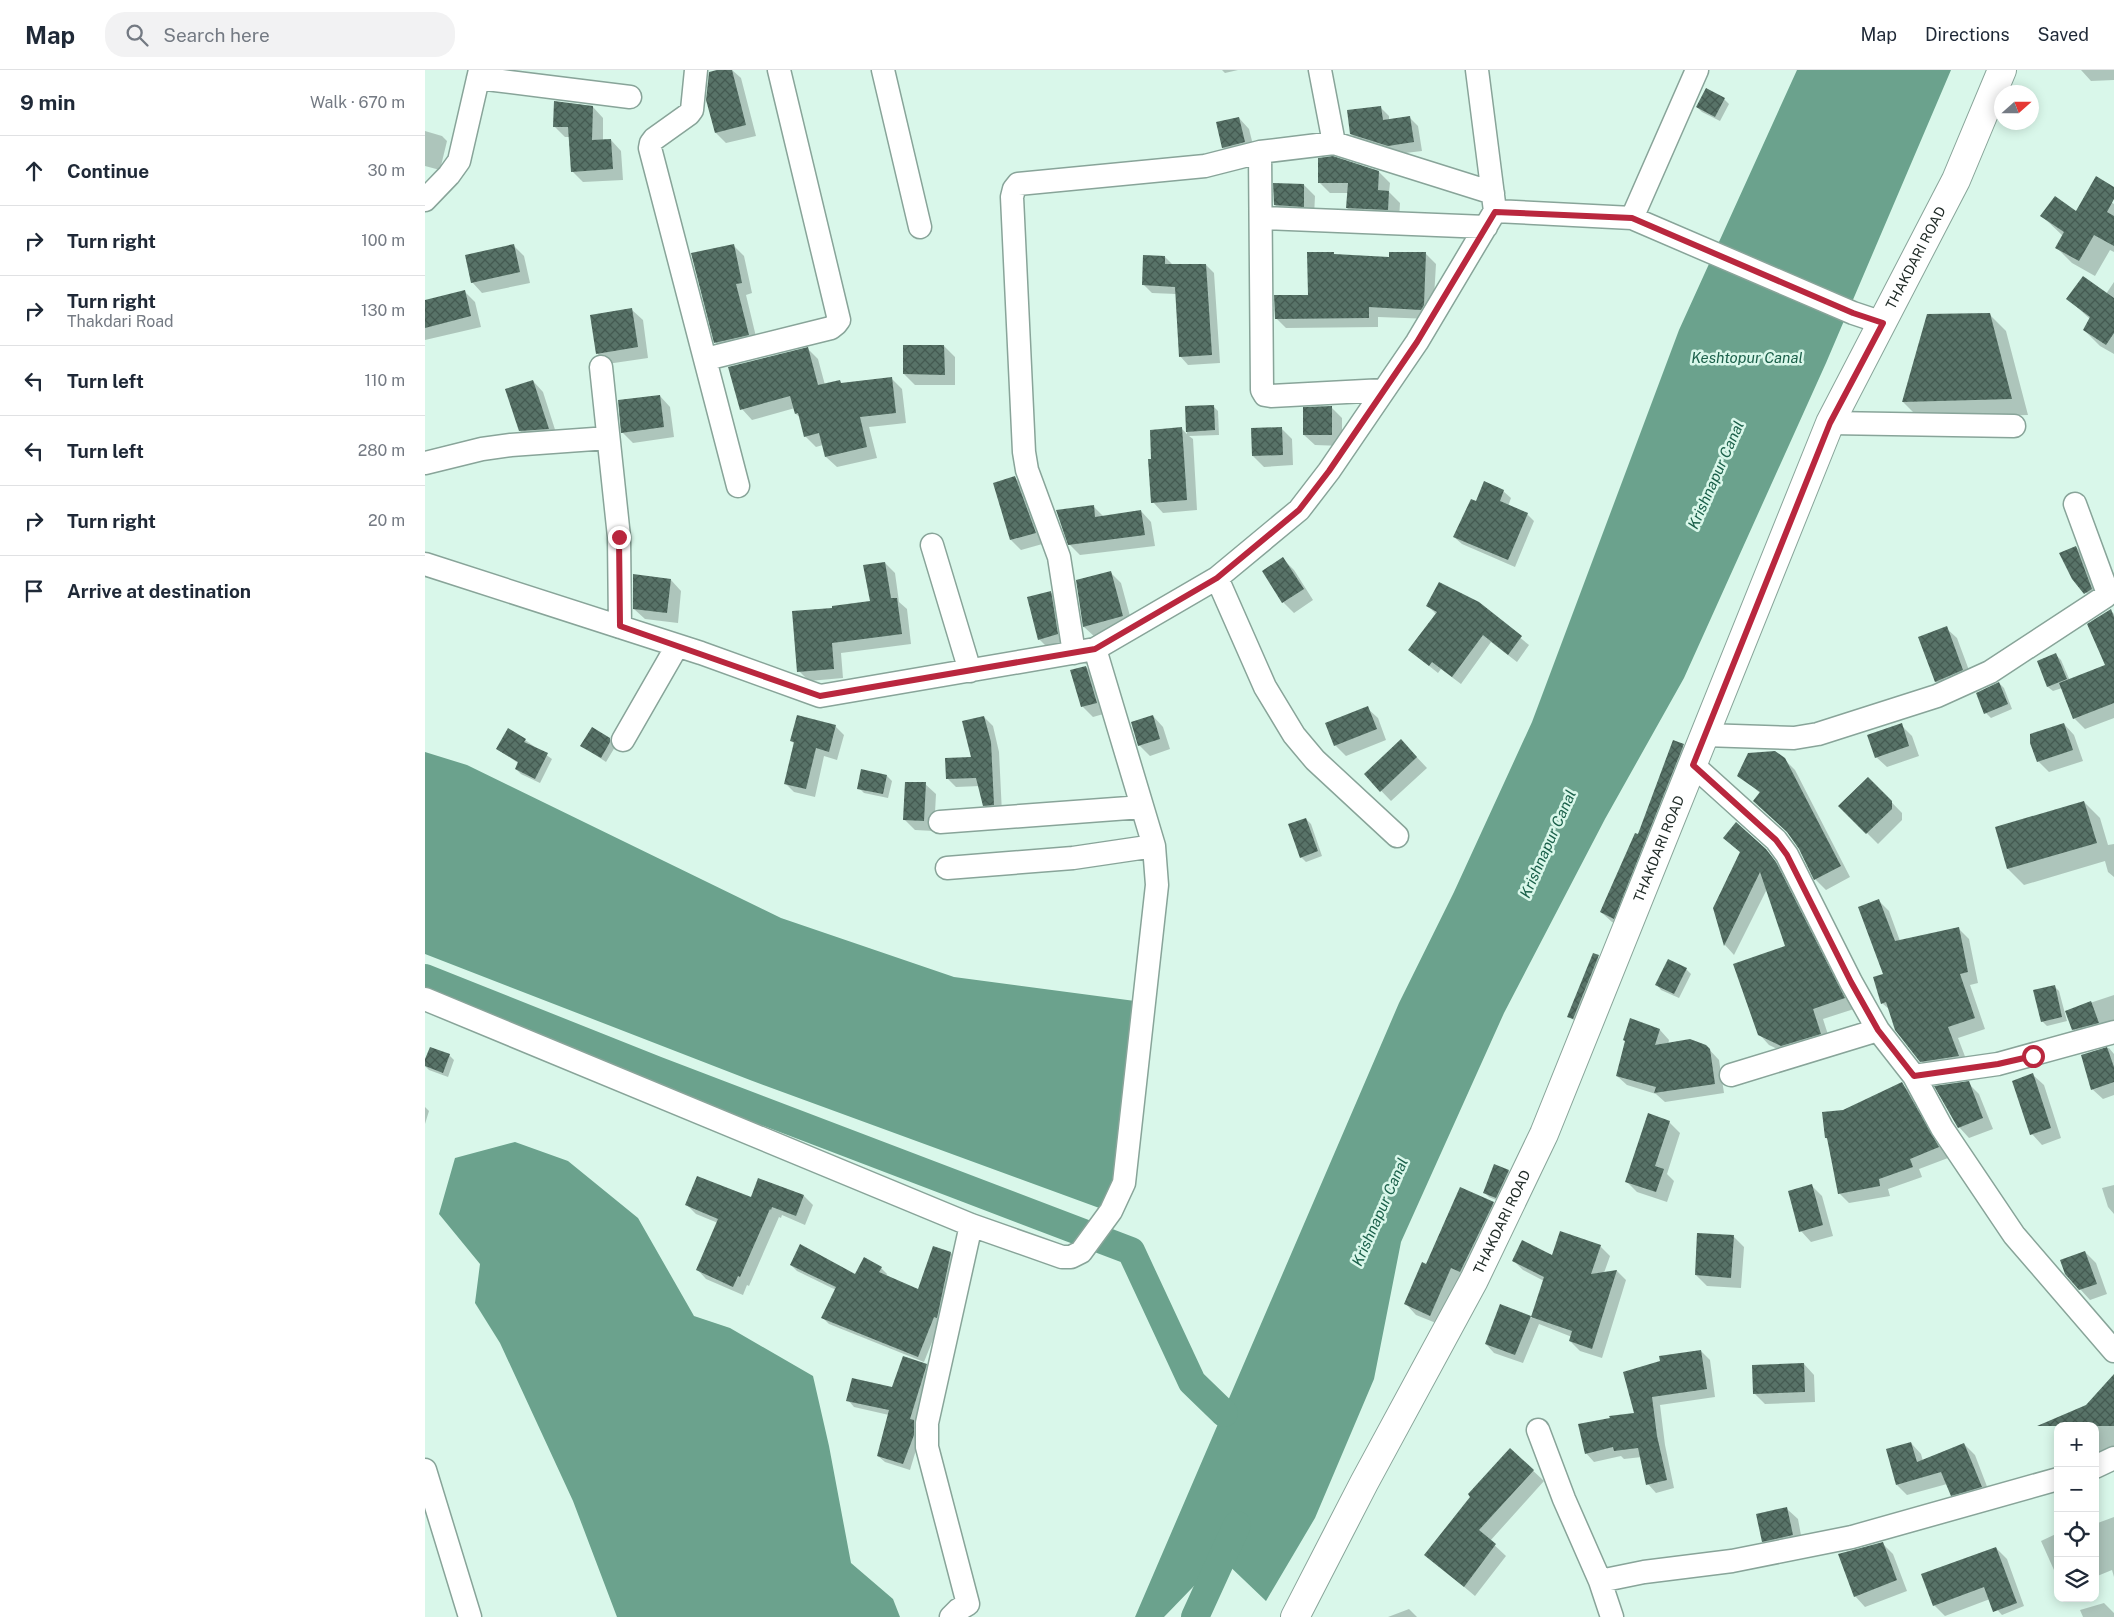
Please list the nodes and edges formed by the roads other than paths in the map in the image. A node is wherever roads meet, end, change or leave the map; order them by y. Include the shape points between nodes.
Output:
1 (696, 70) edge
2 (779, 70) edge
3 (883, 70) edge
4 (1320, 70) edge
5 (1477, 70) edge
6 (1697, 70) edge
7 (2002, 70) edge
8 (479, 74) edge
9 (630, 97) dead end
10 (1334, 143) junction
11 (1260, 152) junction
12 (425, 200) edge
13 (1491, 211) junction
14 (1261, 218) junction
15 (1632, 218) junction
16 (920, 227) dead end
17 (1883, 323) junction
18 (706, 359) junction
19 (601, 368) dead end
20 (1384, 390) junction
21 (1830, 423) junction
22 (2015, 426) dead end
23 (608, 438) junction
24 (425, 463) edge
25 (739, 486) dead end
26 (2075, 504) dead end
27 (932, 545) dead end
28 (425, 564) edge
29 (1217, 578) junction
30 (620, 626) junction
31 (677, 646) junction
32 (1085, 651) junction
33 (970, 671) junction
34 (1704, 735) junction
35 (623, 740) dead end
36 (1693, 765) junction
37 (1142, 807) junction
38 (940, 822) dead end
39 (1397, 836) dead end
40 (1154, 846) junction
41 (947, 868) dead end
42 (425, 999) edge
43 (1878, 1030) junction
44 (2112, 1038) edge
45 (1731, 1075) dead end
46 (1914, 1076) junction
47 (971, 1225) junction
48 (2114, 1351) edge
49 (1538, 1430) dead end
50 (2114, 1458) edge
51 (2099, 1465) edge
52 (425, 1470) edge
53 (2054, 1480) edge
54 (1600, 1580) junction
55 (470, 1617) edge
56 (951, 1617) edge
57 (1295, 1617) edge
58 (1613, 1617) edge

1 - 18 street via 692,110 655,138 650,148
2 - 18 street via 839,320 831,328
3 - 16 street
4 - 10 street
5 - 13 street
6 - 15 street
7 - 17 street, THAKDARI ROAD via 1956,180
8 - 9 street
8 - 12 street via 459,161
10 - 11 street
10 - 13 street
11 - 14 street
11 - 32 street via 1205,166 1018,184 1014,189 1024,452 1027,470 1059,557
13 - 14 street
13 - 15 street
13 - 20 street via 1417,342
14 - 20 street via 1265,395
15 - 17 street
17 - 21 street, THAKDARI ROAD
18 - 25 street
19 - 23 street
20 - 29 street via 1299,510
21 - 22 street
21 - 34 street, THAKDARI ROAD
23 - 24 street via 511,445
23 - 30 street via 619,537
26 - 34 street via 2107,591 2106,596 1990,672 1937,696 1818,734 1794,738
27 - 33 street
28 - 30 street
29 - 32 street
29 - 39 street via 1265,687 1294,735 1315,760
30 - 31 street
31 - 33 street via 820,696
31 - 35 street
32 - 33 street
32 - 37 street
34 - 36 street, THAKDARI ROAD
36 - 43 street via 1776,840 1787,855
36 - 57 street, THAKDARI ROAD via 1544,1134 1474,1280
37 - 38 street
37 - 40 street
40 - 41 street via 1073,858
40 - 47 street via 1157,885 1124,1183 1111,1211 1081,1252 1071,1257 1062,1257
42 - 47 street
43 - 45 street
43 - 46 street
44 - 46 street via 1998,1064
46 - 48 street via 1943,1128 2014,1235
47 - 56 street via 927,1423 927,1447 968,1604
49 - 54 street
50 - 51 street
52 - 55 street
53 - 54 street via 1852,1537 1732,1561
54 - 58 street

